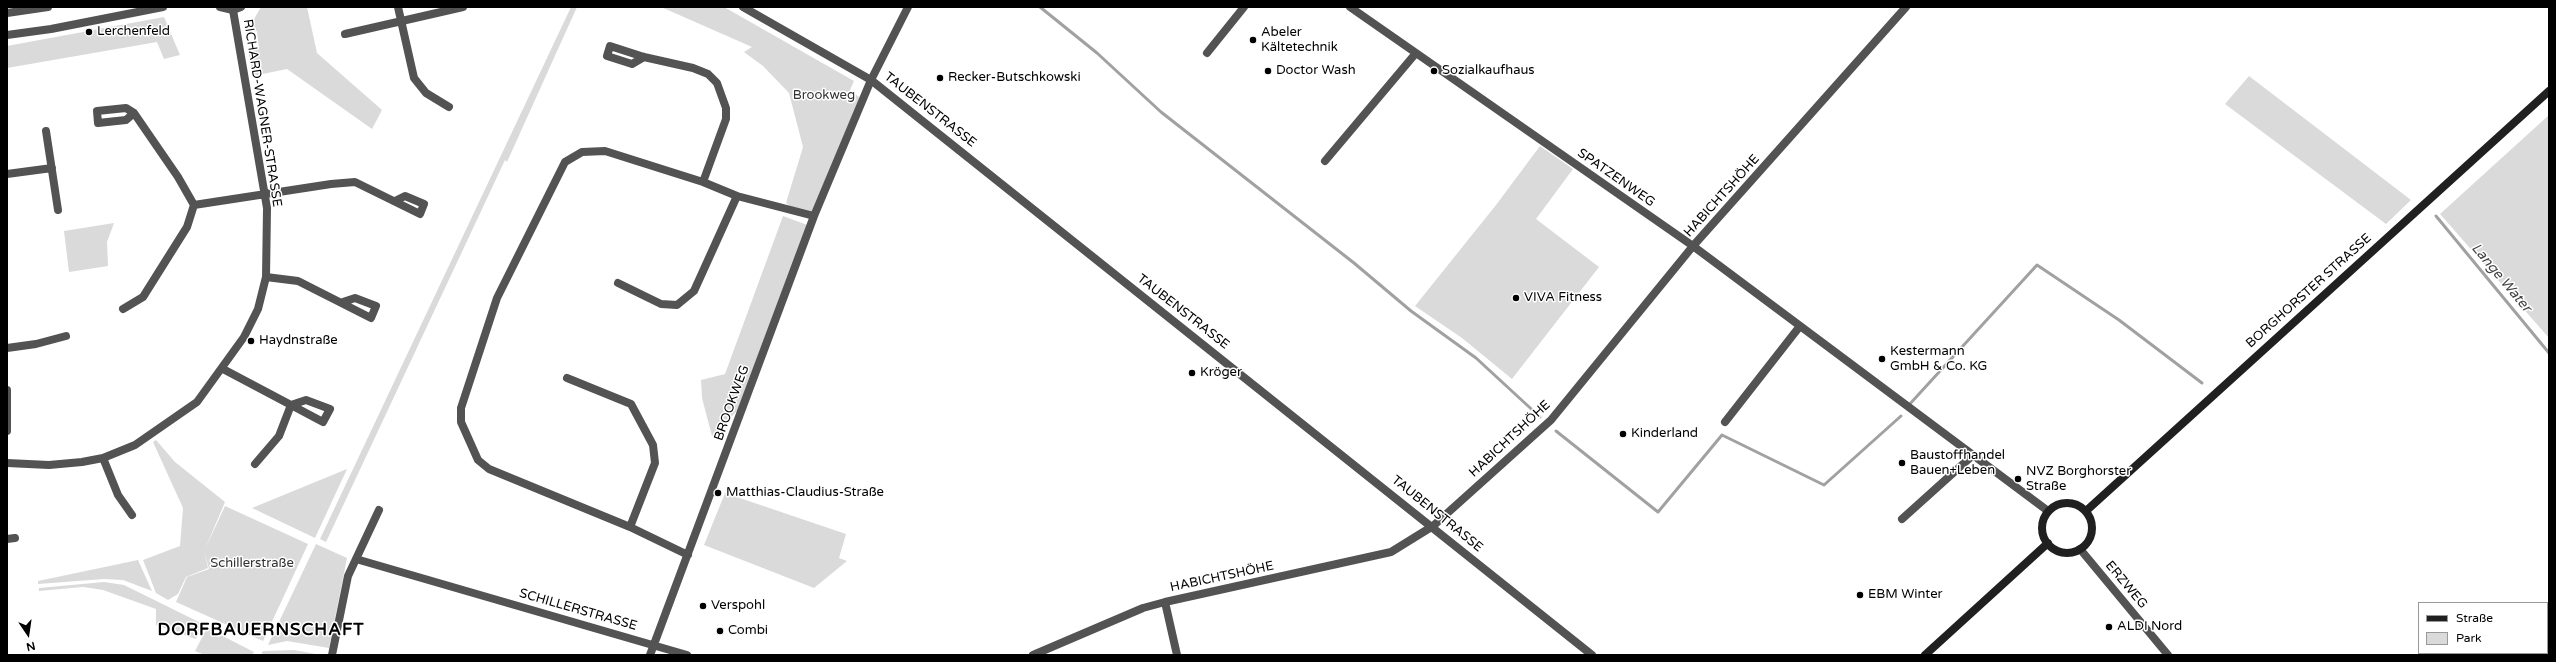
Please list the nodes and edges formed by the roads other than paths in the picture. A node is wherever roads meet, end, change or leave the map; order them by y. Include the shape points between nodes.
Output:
1 (48, 7) edge
2 (163, 7) edge
3 (220, 7) edge
4 (241, 7) edge
5 (398, 7) edge
6 (463, 7) edge
7 (742, 7) edge
8 (908, 7) edge
9 (1244, 7) edge
10 (1350, 7) edge
11 (1906, 7) edge
12 (233, 10) junction
13 (7, 14) edge
14 (401, 21) junction
15 (345, 34) dead end
16 (7, 35) edge
17 (1207, 53) dead end
18 (1416, 53) junction
19 (644, 57) dead end
20 (871, 80) junction
21 (2549, 91) edge
22 (449, 107) dead end
23 (134, 113) dead end
24 (46, 132) dead end
25 (1325, 162) dead end
26 (52, 168) junction
27 (7, 174) edge
28 (703, 182) junction
29 (266, 193) junction
30 (737, 196) junction
31 (395, 201) dead end
32 (194, 205) junction
33 (58, 210) dead end
34 (814, 216) junction
35 (1693, 246) junction
36 (266, 277) junction
37 (618, 283) dead end
38 (343, 302) dead end
39 (123, 309) dead end
40 (1800, 326) junction
41 (66, 336) dead end
42 (7, 348) edge
43 (223, 370) junction
44 (567, 378) dead end
45 (7, 390) edge
46 (7, 393) edge
47 (1725, 422) dead end
48 (7, 431) edge
49 (1972, 456) junction
50 (103, 458) junction
51 (7, 463) edge
52 (255, 464) dead end
53 (379, 510) dead end
54 (2048, 511) junction
55 (2086, 511) junction
56 (132, 515) dead end
57 (1902, 519) dead end
58 (1432, 526) junction
59 (630, 527) junction
60 (2048, 543) junction
61 (2080, 549) junction
62 (688, 555) junction
63 (356, 559) junction
64 (1165, 602) junction
65 (654, 644) junction
66 (2166, 652) edge
67 (332, 655) edge
68 (650, 655) edge
69 (687, 655) edge
70 (1033, 655) edge
71 (1177, 655) edge
72 (1592, 655) edge
73 (1925, 655) edge
74 (2156, 655) edge

1 - 13 street
2 - 16 street
3 - 12 street
4 - 12 street
5 - 14 street
6 - 14 street
7 - 20 street
8 - 20 street, BROOKWEG
9 - 17 street
10 - 18 street, SPATZENWEG
11 - 35 street, HABICHTSHÖHE
12 - 29 street, RICHARD-WAGNER-STRASSE
14 - 15 street
14 - 22 street via 414,78 419,87
18 - 25 street
18 - 35 street, SPATZENWEG
19 - 28 street via 693,68 708,74 717,82 726,108 726,119
20 - 34 street, BROOKWEG
20 - 58 street, TAUBENSTRASSE
21 - 55 main road, BORGHORSTER STRASSE
23 - 32 street
24 - 26 street
26 - 27 street
26 - 33 street
28 - 30 street
28 - 59 street via 600,150 582,152 565,162 497,298 462,408 463,428 478,460 489,469
29 - 31 street via 355,182
29 - 32 street
29 - 36 street, RICHARD-WAGNER-STRASSE
30 - 34 street
30 - 37 street via 694,291 678,305 661,304
32 - 39 street via 186,227 143,297
34 - 62 street, BROOKWEG
35 - 40 street, SPATZENWEG
35 - 58 street, HABICHTSHÖHE via 1551,420
36 - 38 street via 298,281
36 - 43 street, RICHARD-WAGNER-STRASSE via 258,309
40 - 47 street
40 - 49 street, SPATZENWEG
41 - 42 street
43 - 50 street, RICHARD-WAGNER-STRASSE via 197,402 135,445
43 - 52 street via 291,405 279,436
44 - 59 street via 631,404 653,445 654,463
45 - 46 street
46 - 48 street
49 - 54 street, SPATZENWEG
49 - 57 street
50 - 51 street, RICHARD-WAGNER-STRASSE via 49,465
50 - 56 street via 118,495
53 - 63 street
54 - 55 main road via 2062,503 2070,502
54 - 60 main road via 2042,527
55 - 61 main road via 2092,523 2092,530 2090,538
58 - 64 street, HABICHTSHÖHE via 1391,552
58 - 72 street, TAUBENSTRASSE
59 - 62 street
60 - 61 main road via 2059,552
60 - 73 main road
61 - 66 street, ERZWEG
62 - 65 street, BROOKWEG
63 - 65 street, SCHILLERSTRASSE
63 - 67 street via 348,576
64 - 70 street, HABICHTSHÖHE via 1143,608
64 - 71 street
65 - 68 street, BROOKWEG
65 - 69 street
66 - 74 street

